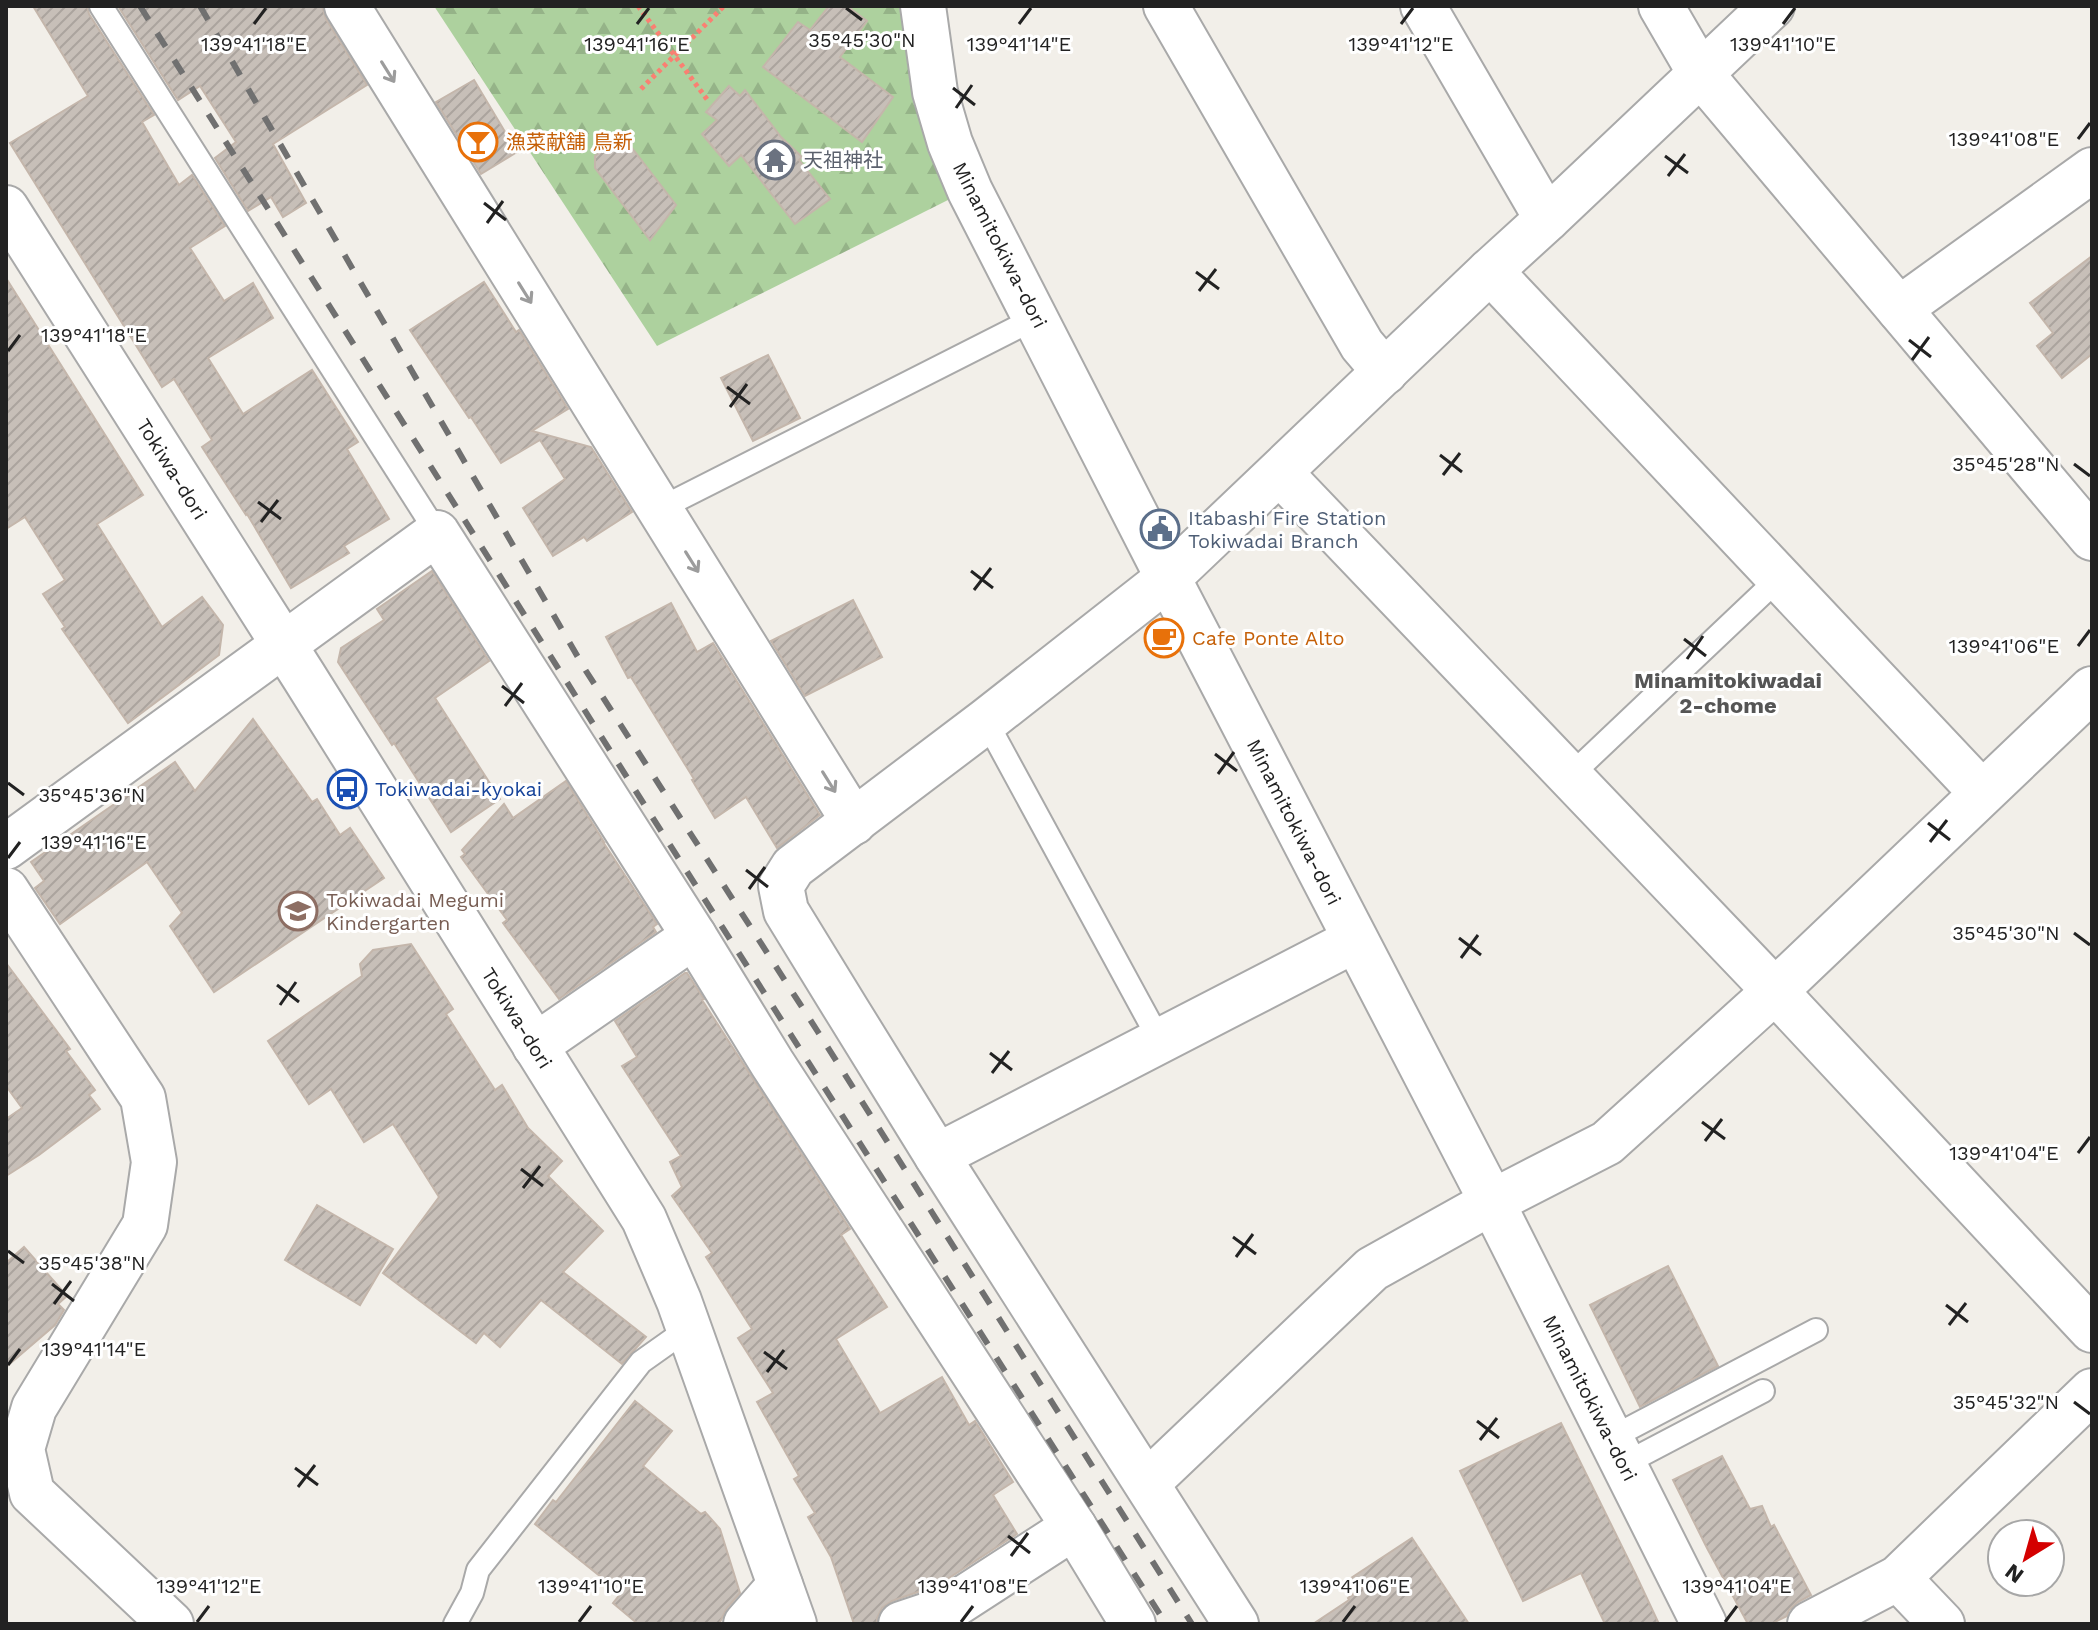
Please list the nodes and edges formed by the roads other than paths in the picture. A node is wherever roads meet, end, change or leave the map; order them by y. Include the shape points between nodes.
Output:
1 (101, 6) edge
2 (347, 6) edge
3 (923, 6) edge
4 (1166, 6) edge
5 (1423, 6) edge
6 (1661, 6) edge
7 (1772, 6) edge
8 (1700, 73) junction
9 (2092, 170) edge
10 (6, 208) edge
11 (1547, 219) junction
12 (1490, 271) junction
13 (1899, 309) junction
14 (1036, 318) junction
15 (1385, 372) junction
16 (1280, 473) junction
17 (659, 509) junction
18 (437, 533) junction
19 (2092, 538) edge
20 (1780, 577) junction
21 (1168, 578) junction
22 (284, 644) junction
23 (2092, 689) edge
24 (986, 721) junction
25 (1570, 776) junction
26 (1982, 793) junction
27 (854, 822) junction
28 (6, 847) edge
29 (6, 890) edge
30 (694, 936) junction
31 (1355, 940) junction
32 (1775, 991) junction
33 (1160, 1041) junction
34 (535, 1046) junction
35 (937, 1156) junction
36 (1492, 1202) junction
37 (689, 1328) junction
38 (1816, 1330) dead end
39 (2092, 1330) edge
40 (1763, 1391) dead end
41 (2092, 1391) edge
42 (1617, 1451) junction
43 (1147, 1483) junction
44 (1074, 1527) junction
45 (1898, 1578) junction
46 (787, 1605) edge
47 (171, 1624) edge
48 (455, 1624) edge
49 (746, 1624) edge
50 (901, 1624) edge
51 (1133, 1624) edge
52 (1236, 1624) edge
53 (1704, 1624) edge
54 (1810, 1624) edge
55 (1942, 1624) edge

1 - 18 lane
2 -> 17 street
3 - 14 street, Minamitokiwa-dori via 935,92 950,143
4 - 15 street via 1362,345
5 - 11 street
6 - 8 street
7 - 8 street
8 - 11 street
8 - 13 street
9 - 13 street
10 - 22 street, Tokiwa-dori
11 - 12 street
12 - 15 street
12 - 20 street
13 - 19 street
14 - 17 lane
14 - 21 street, Minamitokiwa-dori
15 - 16 street
16 - 21 street
16 - 25 street
17 -> 27 street
18 - 22 street
18 - 30 street
20 - 25 lane
20 - 26 street
21 - 24 street
21 - 31 street, Minamitokiwa-dori
22 - 28 street
22 - 34 street, Tokiwa-dori
23 - 26 street
24 - 27 street
24 - 33 lane
25 - 32 street
26 - 32 street
27 - 35 street via 793,867 781,886 786,911
29 - 47 street via 143,1098 154,1162 145,1225 34,1408 22,1449 32,1493
30 - 34 street
30 - 44 street
31 - 33 street
31 - 36 street, Minamitokiwa-dori
32 - 36 street via 1607,1143
32 - 39 street
33 - 35 street
34 - 37 street, Tokiwa-dori via 644,1219
35 - 43 street
36 - 42 street, Minamitokiwa-dori
36 - 43 street via 1372,1269
37 - 46 street, Tokiwa-dori
37 - 48 lane via 641,1362 478,1570
38 - 42 lane
40 - 42 lane
41 - 45 street
42 - 53 street, Minamitokiwa-dori
43 - 52 street
44 - 50 street via 949,1608
44 - 51 street
45 - 54 street
45 - 55 street
46 - 49 street

